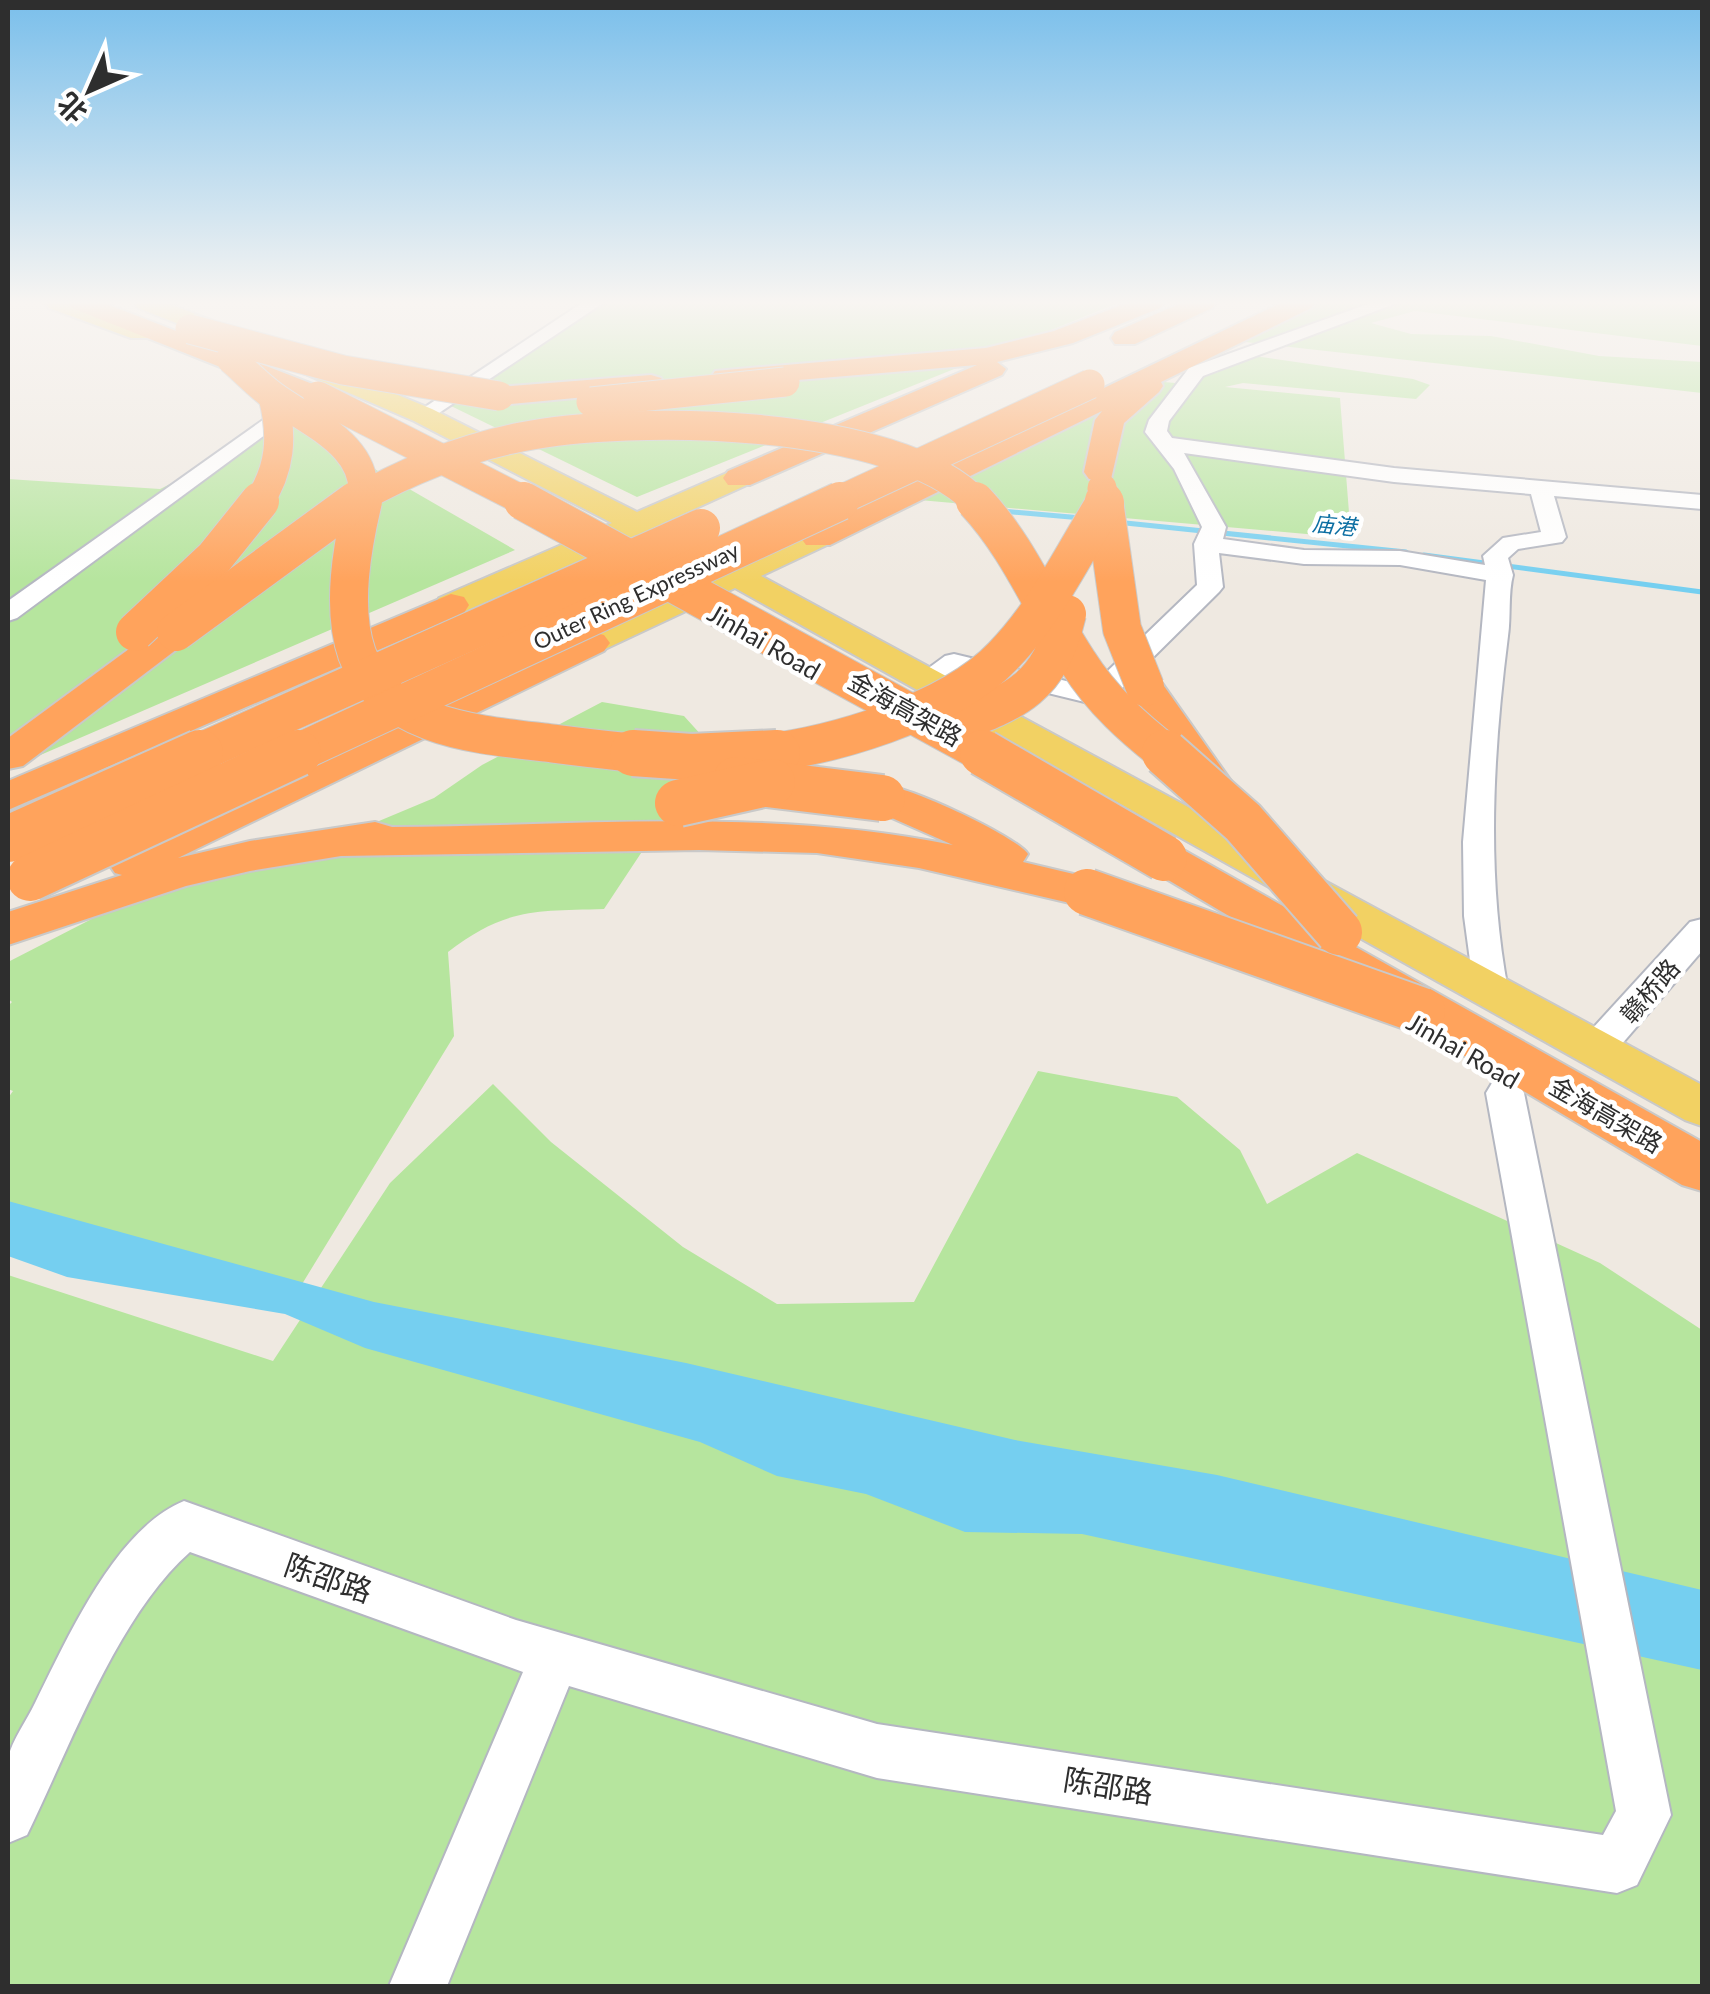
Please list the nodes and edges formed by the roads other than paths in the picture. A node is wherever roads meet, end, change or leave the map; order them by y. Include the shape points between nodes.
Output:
1 (283, 396) edge
2 (285, 396) edge
3 (318, 396) edge
4 (352, 396) edge
5 (376, 396) edge
6 (452, 396) edge
7 (500, 396) edge
8 (631, 396) edge
9 (929, 396) edge
10 (1000, 396) edge
11 (1110, 396) edge
12 (1140, 396) edge
13 (1177, 396) edge
14 (288, 398) junction
15 (423, 415) junction
16 (1166, 444) junction
17 (739, 478) junction
18 (1102, 488) junction
19 (1541, 488) junction
20 (707, 492) junction
21 (1702, 502) edge
22 (598, 504) junction
23 (544, 513) junction
24 (1211, 536) junction
25 (807, 543) junction
26 (599, 547) junction
27 (666, 562) junction
28 (1499, 569) junction
29 (529, 570) junction
30 (730, 574) junction
31 (451, 605) junction
32 (790, 607) junction
33 (8, 612) edge
34 (604, 638) junction
35 (770, 645) junction
36 (925, 681) junction
37 (8, 755) edge
38 (8, 797) edge
39 (1228, 806) junction
40 (343, 842) junction
41 (15, 869) edge
42 (1087, 892) junction
43 (8, 928) edge
44 (1702, 930) edge
45 (1339, 932) junction
46 (1491, 990) junction
47 (1422, 1010) junction
48 (1595, 1050) junction
49 (1505, 1093) dead end
50 (1702, 1107) edge
51 (1702, 1136) edge
52 (1702, 1170) edge
53 (1702, 1189) edge
54 (555, 1656) junction
55 (8, 1816) edge
56 (418, 1986) edge

1 - 14 main road, Jinhai Road
2 - 14 highway, bridge
3 - 47 highway, 金海高架路, bridge via 524,499 994,758
4 - 45 highway, 金海高架路, bridge via 494,463
5 - 15 main road, Jinhai Road
6 - 15 street
7 - 40 highway, bridge via 796,423 954,460 1018,502 1046,548 1070,607 1054,660 1036,682 995,709 861,762 678,803 516,810
8 - 42 highway, bridge via 492,417 417,438 380,460 358,490 331,558 326,646 336,672 361,703 462,751 882,798
9 - 17 highway
10 - 41 highway, Outer Ring Expressway, bridge
11 - 25 highway
12 - 18 highway via 1110,420
13 - 16 street via 1156,432
14 - 18 highway, bridge via 336,440 366,487 350,636 379,690 427,720 467,733 654,756 786,754 860,735 960,690 983,675 1073,559
14 - 23 main road, Jinhai Road
14 - 33 street
14 - 37 highway, bridge via 277,470 252,512 207,565 25,729
15 - 22 main road, Jinhai Road
16 - 19 street
16 - 24 street via 1184,467
17 - 20 main road
17 - 27 main road
18 - 39 highway, bridge via 1122,629 1145,687
19 - 21 street
19 - 28 street via 1554,537 1511,543 1495,556
20 - 22 main road
20 - 27 main road
22 - 27 main road, Jinhai Road
23 - 26 main road, Jinhai Road
23 - 29 main road via 545,534
24 - 28 street via 1304,557
24 - 36 street via 1210,587 1097,698 954,662
25 - 27 main road
25 - 30 main road
25 - 32 main road via 780,570
26 - 27 main road, Jinhai Road
26 - 27 main road
26 - 29 main road
27 - 30 main road
27 - 31 main road
27 - 34 main road
27 - 34 main road via 610,614
27 - 35 main road, Jinhai Road
28 - 46 street via 1476,894
29 - 31 main road
30 - 32 main road, Jinhai Road
31 - 38 highway
32 - 36 main road, Jinhai Road
34 - 35 main road via 715,626
34 - 43 highway via 32,910
35 - 53 main road, Jinhai Road
36 - 46 main road, Jinhai Road
37 - 39 highway, bridge via 380,486 461,454 568,430 780,432 902,460 946,478 1010,544 1094,687
39 - 45 highway, bridge
40 - 42 highway via 821,840 935,857
40 - 43 highway via 175,874
42 - 47 highway, bridge
44 - 48 street, 赣桥路
45 - 51 highway, 金海高架路
46 - 48 main road, Jinhai Road
47 - 52 highway, 金海高架路
48 - 50 main road, Jinhai Road
49 - 54 street, 陈邵路 via 1644,1815 1618,1865 878,1752
54 - 55 street, 陈邵路 via 184,1525 164,1537 113,1609
54 - 56 street

